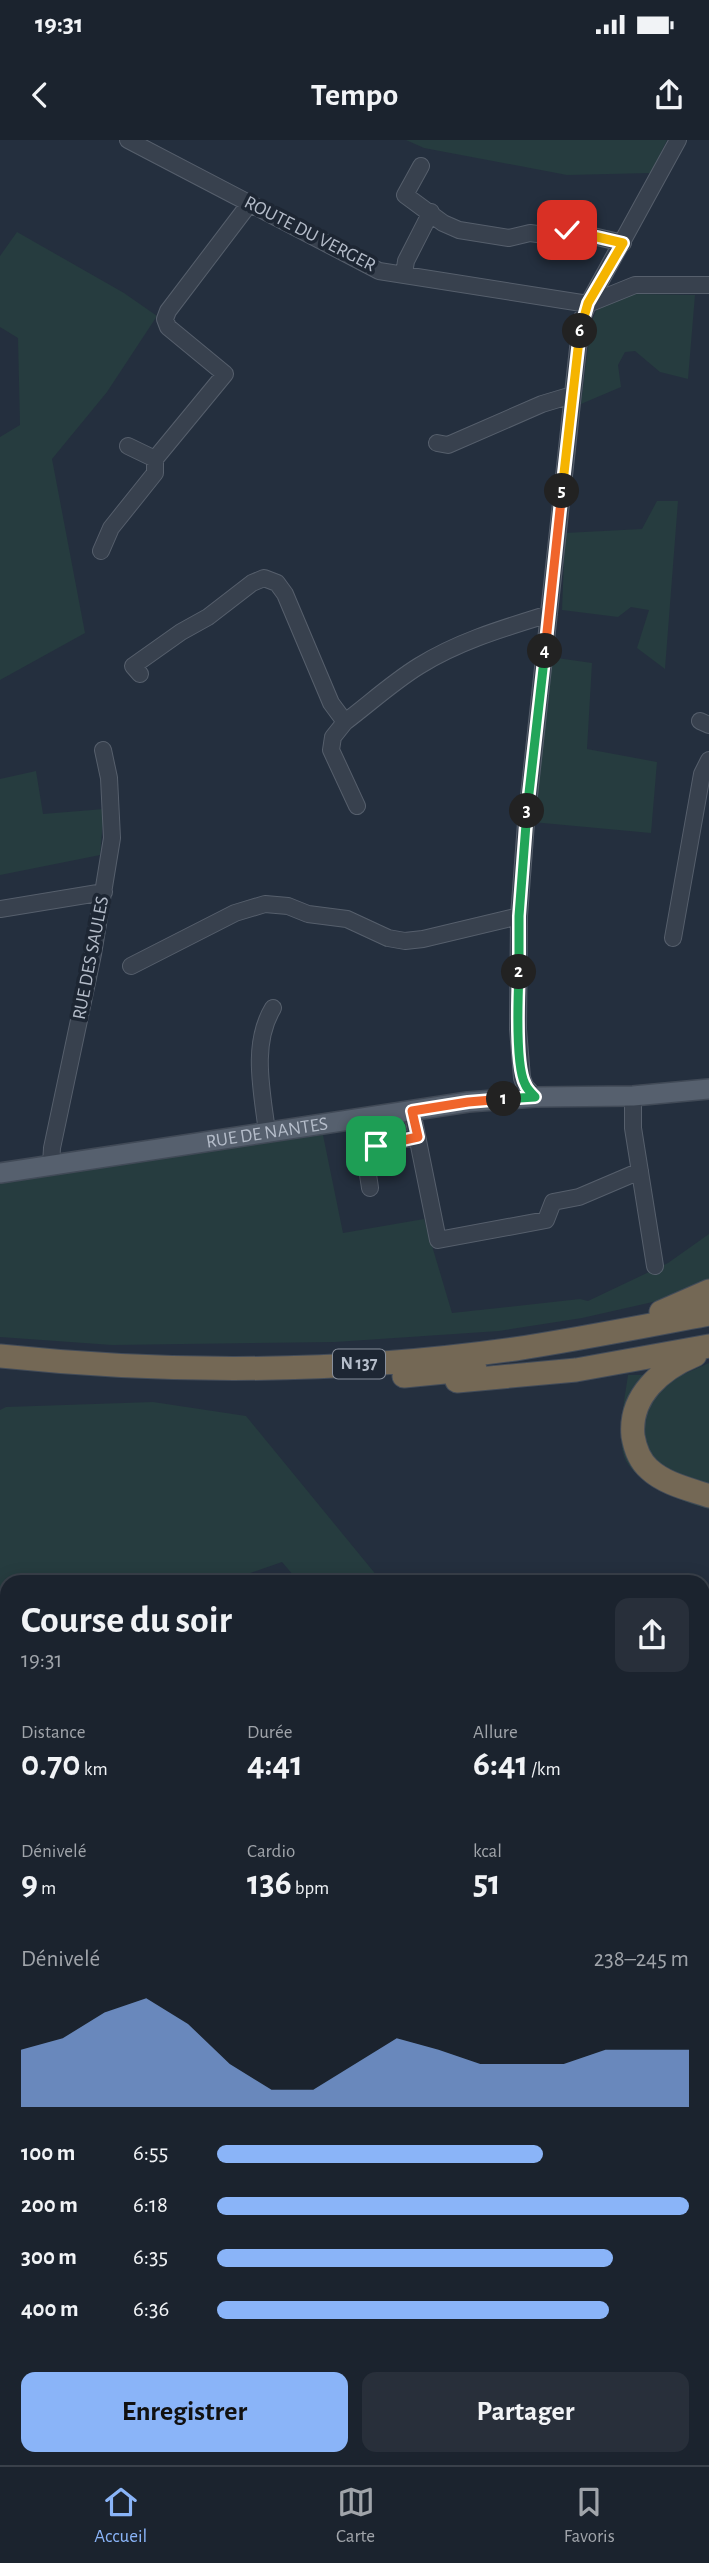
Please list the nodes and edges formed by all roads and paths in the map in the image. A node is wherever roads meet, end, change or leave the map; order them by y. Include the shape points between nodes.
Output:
1 (128, 140) edge
2 (678, 140) edge
3 (421, 166) dead end
4 (250, 204) junction
5 (431, 212) junction
6 (623, 243) junction
7 (611, 264) junction
8 (404, 274) junction
9 (635, 285) junction
10 (709, 285) edge
11 (588, 303) junction
12 (572, 395) junction
13 (437, 443) dead end
14 (128, 446) dead end
15 (155, 458) junction
16 (101, 551) dead end
17 (549, 614) junction
18 (140, 674) dead end
19 (345, 722) junction
20 (103, 750) dead end
21 (709, 760) edge
22 (357, 806) dead end
23 (104, 892) junction
24 (0, 909) edge
25 (519, 916) junction
26 (673, 938) dead end
27 (131, 966) dead end
28 (273, 1008) dead end
29 (709, 1089) edge
30 (633, 1096) junction
31 (535, 1097) junction
32 (412, 1111) junction
33 (267, 1132) junction
34 (418, 1137) junction
35 (51, 1164) junction
36 (640, 1171) junction
37 (0, 1173) edge
38 (370, 1188) dead end
39 (654, 1266) dead end
40 (709, 1291) edge
41 (709, 1314) edge
42 (709, 1330) edge
43 (554, 1343) junction
44 (709, 1346) edge
45 (709, 1352) edge
46 (0, 1356) edge
47 (0, 1371) edge
48 (438, 1374) junction
49 (709, 1496) edge

1 - 4 street, ROUTE DU VERGER
2 - 6 street
3 - 5 street via 405,195
4 - 8 street, ROUTE DU VERGER via 379,271
4 - 15 street via 165,319 168,327 225,374
5 - 6 street via 459,230 509,238 530,233 552,236 567,230
5 - 8 street
6 - 7 street
7 - 9 street via 616,275
7 - 11 street
8 - 11 street, ROUTE DU VERGER
9 - 10 street
9 - 11 street
11 - 12 street
12 - 13 street via 448,444
12 - 17 street
14 - 15 street
15 - 16 street via 155,473 111,528
17 - 19 street via 452,648 417,667
17 - 25 street
18 - 19 street via 133,666 264,578 277,583 285,594 331,702
19 - 22 street via 333,737 331,750
20 - 23 street, RUE DES SAULES via 112,838
21 - 26 street via 702,774
23 - 24 street
23 - 35 street, RUE DES SAULES
25 - 27 street via 405,941 388,939 347,919 265,904 235,913
25 - 31 street via 522,1078
28 - 33 street via 263,1024 259,1062
29 - 30 main road, RUE DE NANTES
30 - 31 main road, RUE DE NANTES
30 - 36 street
31 - 32 main road, RUE DE NANTES
32 - 33 main road, RUE DE NANTES
32 - 34 street
33 - 35 main road, RUE DE NANTES
34 - 36 street via 439,1240 546,1220 553,1202 579,1197
34 - 38 street via 370,1151
35 - 37 main road, RUE DE NANTES
36 - 39 street
40 - 43 highway via 670,1310 568,1332
41 - 43 highway, N 137
42 - 48 highway, N 137
43 - 46 highway, N 137 via 407,1361 281,1367 140,1367
44 - 48 highway via 523,1376 456,1381
45 - 49 highway via 664,1373 640,1398 632,1420 634,1444 651,1472
47 - 48 highway, N 137 via 197,1384

